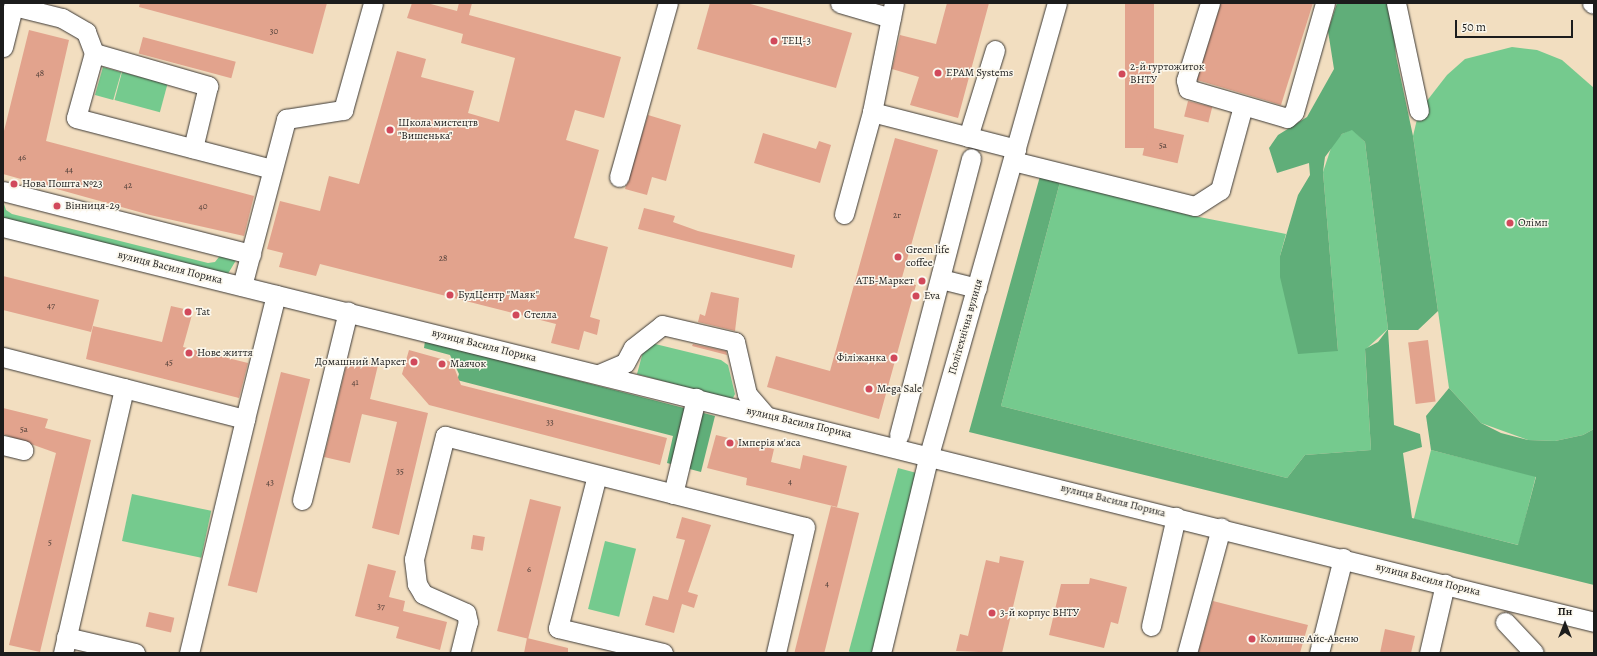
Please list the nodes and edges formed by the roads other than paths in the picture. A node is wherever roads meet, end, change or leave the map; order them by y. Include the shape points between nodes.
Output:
1 (373, 3) edge
2 (668, 3) edge
3 (840, 3) edge
4 (1057, 3) edge
5 (1210, 3) edge
6 (1325, 3) edge
7 (1396, 3) edge
8 (14, 4) edge
9 (893, 10) edge
10 (3, 47) edge
11 (995, 50) dead end
12 (94, 53) junction
13 (1243, 106) junction
14 (1419, 111) dead end
15 (872, 112) junction
16 (968, 137) junction
17 (193, 148) junction
18 (1014, 155) junction
19 (971, 158) dead end
20 (272, 169) junction
21 (619, 177) dead end
22 (3, 191) edge
23 (844, 214) dead end
24 (3, 227) edge
25 (251, 254) junction
26 (940, 279) junction
27 (242, 286) junction
28 (977, 288) junction
29 (276, 294) junction
30 (348, 312) junction
31 (3, 357) edge
32 (599, 374) junction
33 (124, 388) junction
34 (696, 398) junction
35 (765, 415) junction
36 (245, 419) junction
37 (899, 435) dead end
38 (3, 446) edge
39 (23, 450) dead end
40 (929, 455) junction
41 (597, 475) junction
42 (673, 494) junction
43 (302, 500) dead end
44 (1176, 516) junction
45 (1221, 528) junction
46 (1343, 558) junction
47 (1445, 584) junction
48 (1506, 622) dead end
49 (1594, 622) edge
50 (1151, 626) dead end
51 (64, 645) edge
52 (135, 653) edge
53 (188, 653) edge
54 (460, 653) edge
55 (663, 653) edge
56 (776, 653) edge
57 (881, 653) edge
58 (1187, 653) edge
59 (1319, 653) edge
60 (1429, 653) edge
61 (1534, 653) edge

1 - 20 street via 343,110 286,119
2 - 21 street
3 - 9 street
4 - 18 street, Політехнічна вулиця
5 - 13 street via 1186,80 1188,89
6 - 13 street via 1294,112 1287,118
7 - 14 street
8 - 10 street
8 - 12 street via 78,25 86,32
9 - 15 street
11 - 16 street
12 - 17 street via 208,86
12 - 17 street via 76,118
13 - 18 street via 1220,190 1195,206
15 - 16 street
15 - 23 street
16 - 18 street
17 - 20 street
18 - 28 street, Політехнічна вулиця
19 - 26 street
20 - 25 street
22 - 25 street
24 - 27 street, вулиця Василя Порика
25 - 27 street
26 - 28 street
26 - 37 street
27 - 29 street, вулиця Василя Порика
28 - 40 street, Політехнічна вулиця
29 - 30 street, вулиця Василя Порика
29 - 36 street
30 - 32 street, вулиця Василя Порика
30 - 43 street
31 - 33 street
32 - 34 street, вулиця Василя Порика
32 - 35 street via 625,363 633,348 662,325 735,342 747,394
33 - 36 street
33 - 51 street
34 - 35 street, вулиця Василя Порика
34 - 42 street
35 - 40 street, вулиця Василя Порика
36 - 53 street
38 - 39 street
40 - 44 street, вулиця Василя Порика
40 - 57 street, Політехнічна вулиця
41 - 42 street
41 - 54 street via 444,436 414,559 417,584 423,594 466,613 468,622
41 - 55 street via 558,628
42 - 56 street via 805,527
44 - 45 street, вулиця Василя Порика
44 - 50 street
45 - 46 street, вулиця Василя Порика
45 - 58 street
46 - 47 street, вулиця Василя Порика
46 - 59 street
47 - 49 street, вулиця Василя Порика
47 - 60 street
48 - 61 street
51 - 52 street

